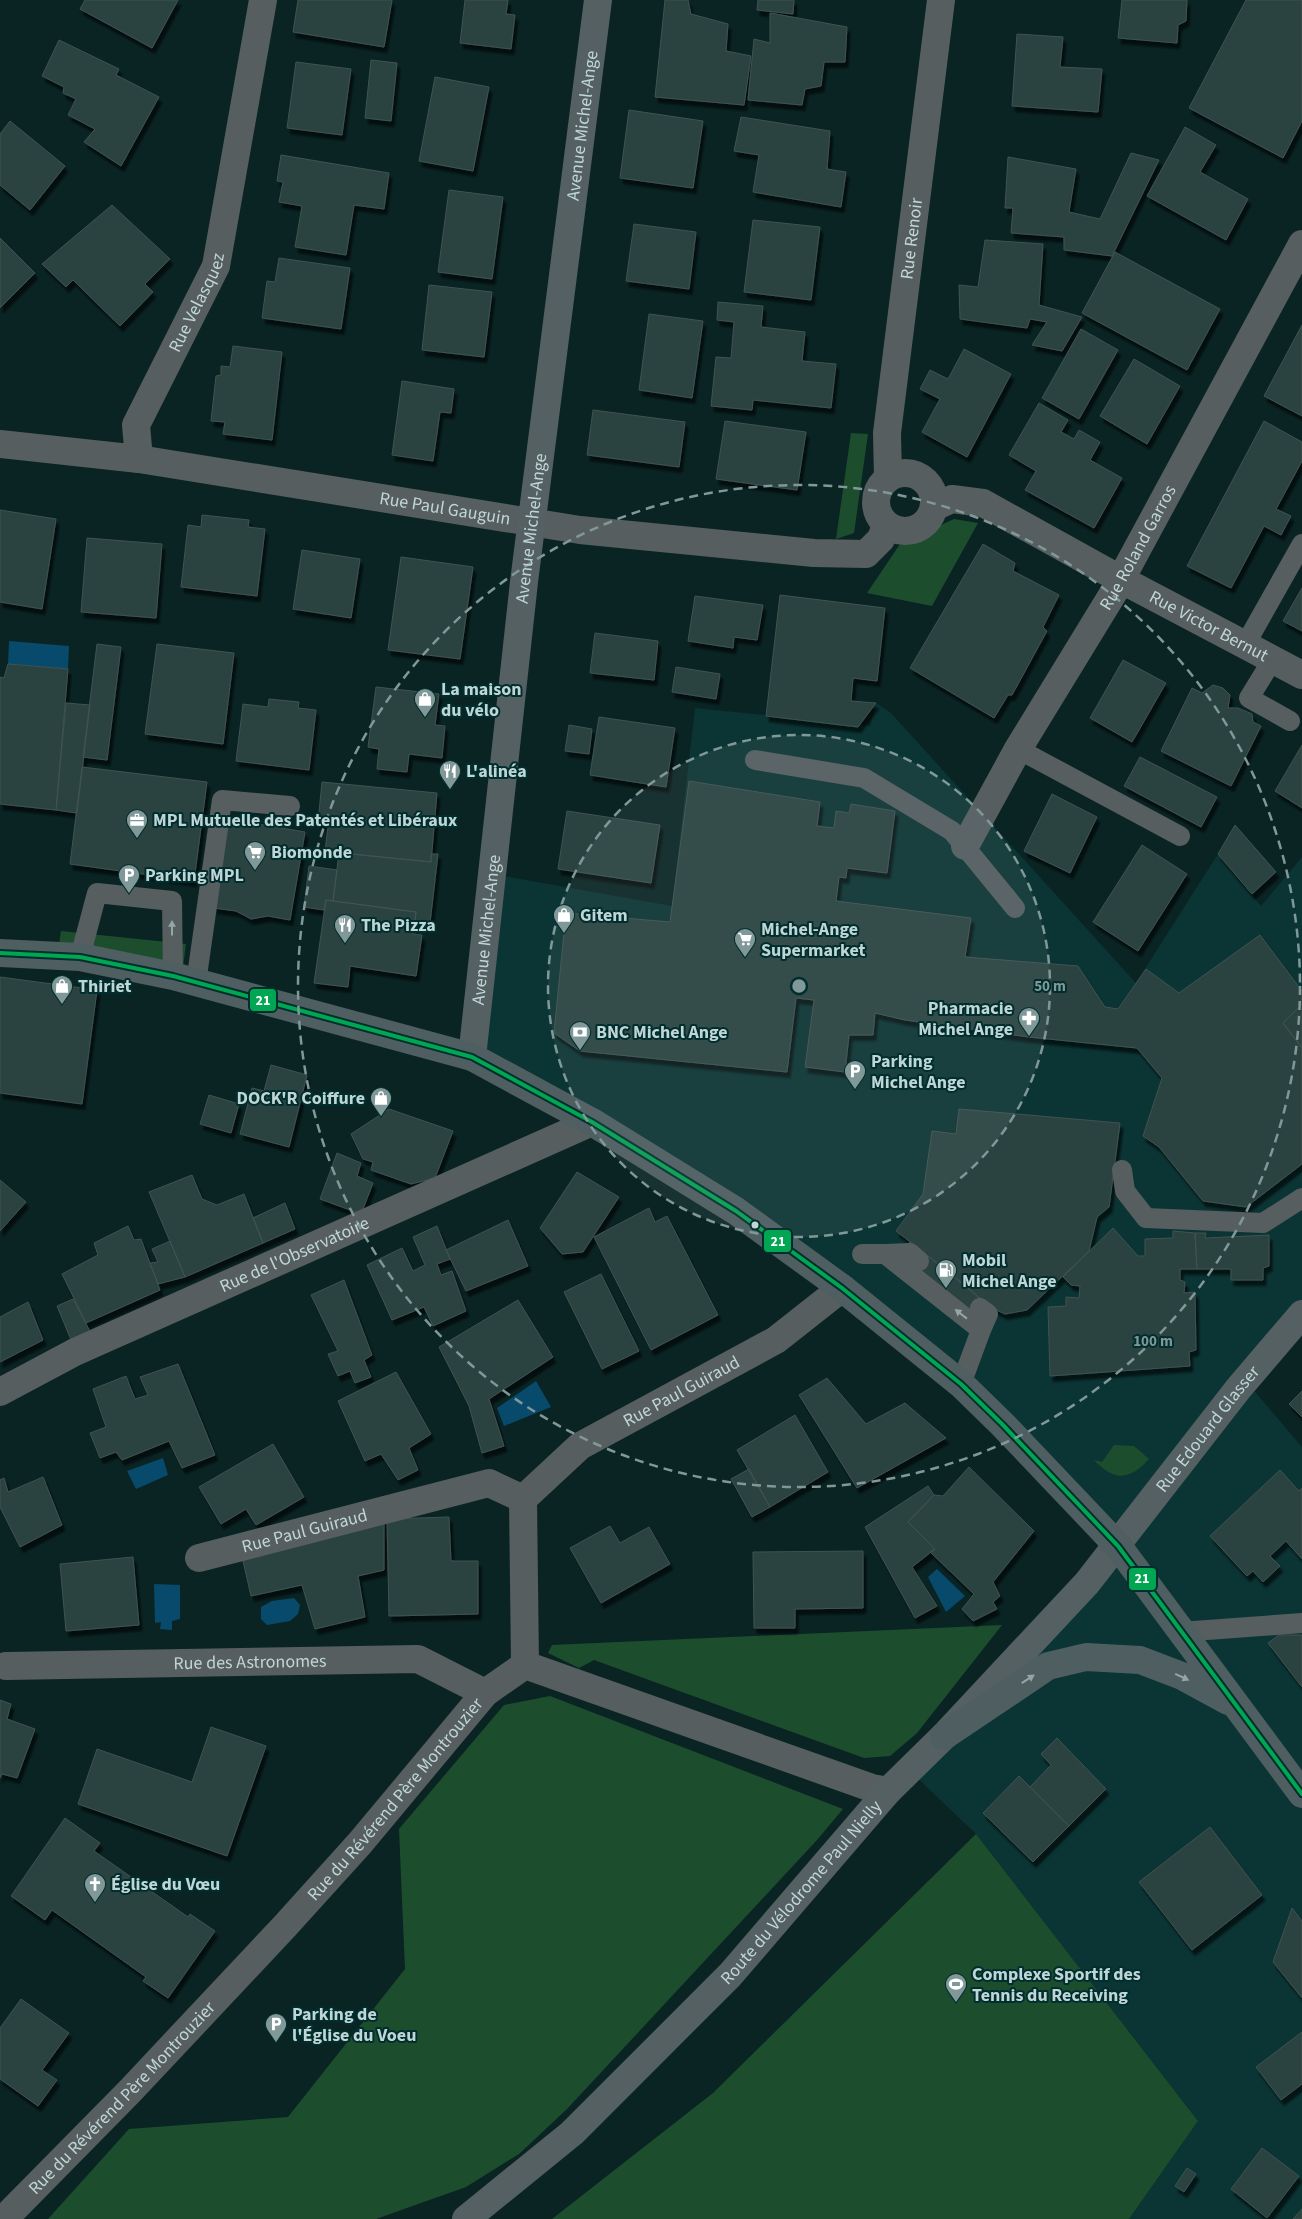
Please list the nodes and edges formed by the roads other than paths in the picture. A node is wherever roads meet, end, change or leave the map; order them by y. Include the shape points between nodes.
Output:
1 (263, 0) edge
2 (598, 0) edge
3 (941, 0) edge
4 (1302, 244) edge
5 (0, 444) edge
6 (139, 459) junction
7 (888, 478) junction
8 (934, 507) junction
9 (532, 523) junction
10 (886, 525) junction
11 (1302, 544) edge
12 (1120, 579) junction
13 (1245, 645) junction
14 (1273, 659) junction
15 (1302, 675) edge
16 (1290, 721) dead end
17 (1018, 750) junction
18 (755, 760) dead end
19 (290, 806) dead end
20 (1180, 836) dead end
21 (965, 846) junction
22 (1015, 908) dead end
23 (0, 953) edge
24 (80, 958) junction
25 (184, 980) junction
26 (472, 1057) junction
27 (592, 1122) junction
28 (1122, 1170) dead end
29 (1302, 1198) edge
30 (862, 1254) dead end
31 (885, 1254) junction
32 (919, 1260) dead end
33 (842, 1288) junction
34 (980, 1308) dead end
35 (1302, 1314) edge
36 (981, 1330) junction
37 (961, 1384) junction
38 (0, 1392) edge
39 (523, 1499) junction
40 (1118, 1546) junction
41 (199, 1558) dead end
42 (1302, 1623) edge
43 (1180, 1632) junction
44 (525, 1665) junction
45 (6, 1666) dead end
46 (485, 1693) junction
47 (1236, 1706) junction
48 (944, 1736) junction
49 (888, 1791) junction
50 (1302, 1794) edge
51 (4, 2219) edge
52 (466, 2219) edge

1 - 6 street, Rue Velasquez via 216,266 136,425
2 - 9 main road, Avenue Michel-Ange
3 - 7 street, Rue Renoir via 887,433
4 - 12 street, Rue Roland Garros
5 - 6 street
6 - 9 street, Rue Paul Gauguin
7 - 8 street via 906,473 924,480 930,488
7 - 10 street via 877,492 876,502 880,518
8 - 10 street via 927,520 915,530 900,532
8 - 12 street, Rue Victor Bernut via 952,498 983,503
9 - 10 street, Rue Paul Gauguin via 846,554 866,554 882,539
9 - 26 main road, Avenue Michel-Ange
11 - 13 lane
12 - 13 street, Rue Victor Bernut
12 - 17 street, Rue Roland Garros
13 - 14 street, Rue Victor Bernut
14 - 15 street, Rue Victor Bernut
14 - 16 lane via 1249,698
17 - 20 lane
17 - 21 street, Rue Roland Garros
18 - 21 lane via 864,778 952,831
19 - 25 lane via 222,800
21 - 22 lane
23 - 24 main road
24 - 25 main road
25 -> 24 lane via 172,901 97,894
25 - 26 main road
26 - 27 main road
27 - 33 main road via 736,1211
27 - 38 street, Rue de l'Observatoire via 75,1352
28 - 29 lane via 1125,1191 1146,1218 1263,1223
30 - 31 lane
31 - 32 lane via 910,1252
36 -> 31 lane
33 - 37 main road
33 - 39 street, Rue Paul Guiraud via 776,1340 580,1446
34 - 36 lane via 988,1314
35 - 40 main road, Rue Edouard Glasser via 1245,1380 1150,1500
36 - 37 lane
37 - 40 main road
39 - 41 street, Rue Paul Guiraud via 489,1483
39 - 44 street
40 - 43 main road
40 - 48 main road, Route du Vélodrome Paul Nielly
42 - 43 lane
43 - 47 main road
44 - 46 street, Rue du Révérend Père Montrouzier
44 - 49 street via 863,1785
45 - 46 street, Rue des Astronomes via 418,1659
46 - 51 street, Rue du Révérend Père Montrouzier via 360,1843 285,1926
48 -> 47 main road via 1048,1666 1086,1657 1140,1660 1182,1676
47 - 50 main road
48 - 49 main road, Route du Vélodrome Paul Nielly
49 - 52 main road, Route du Vélodrome Paul Nielly via 730,1975 572,2133

